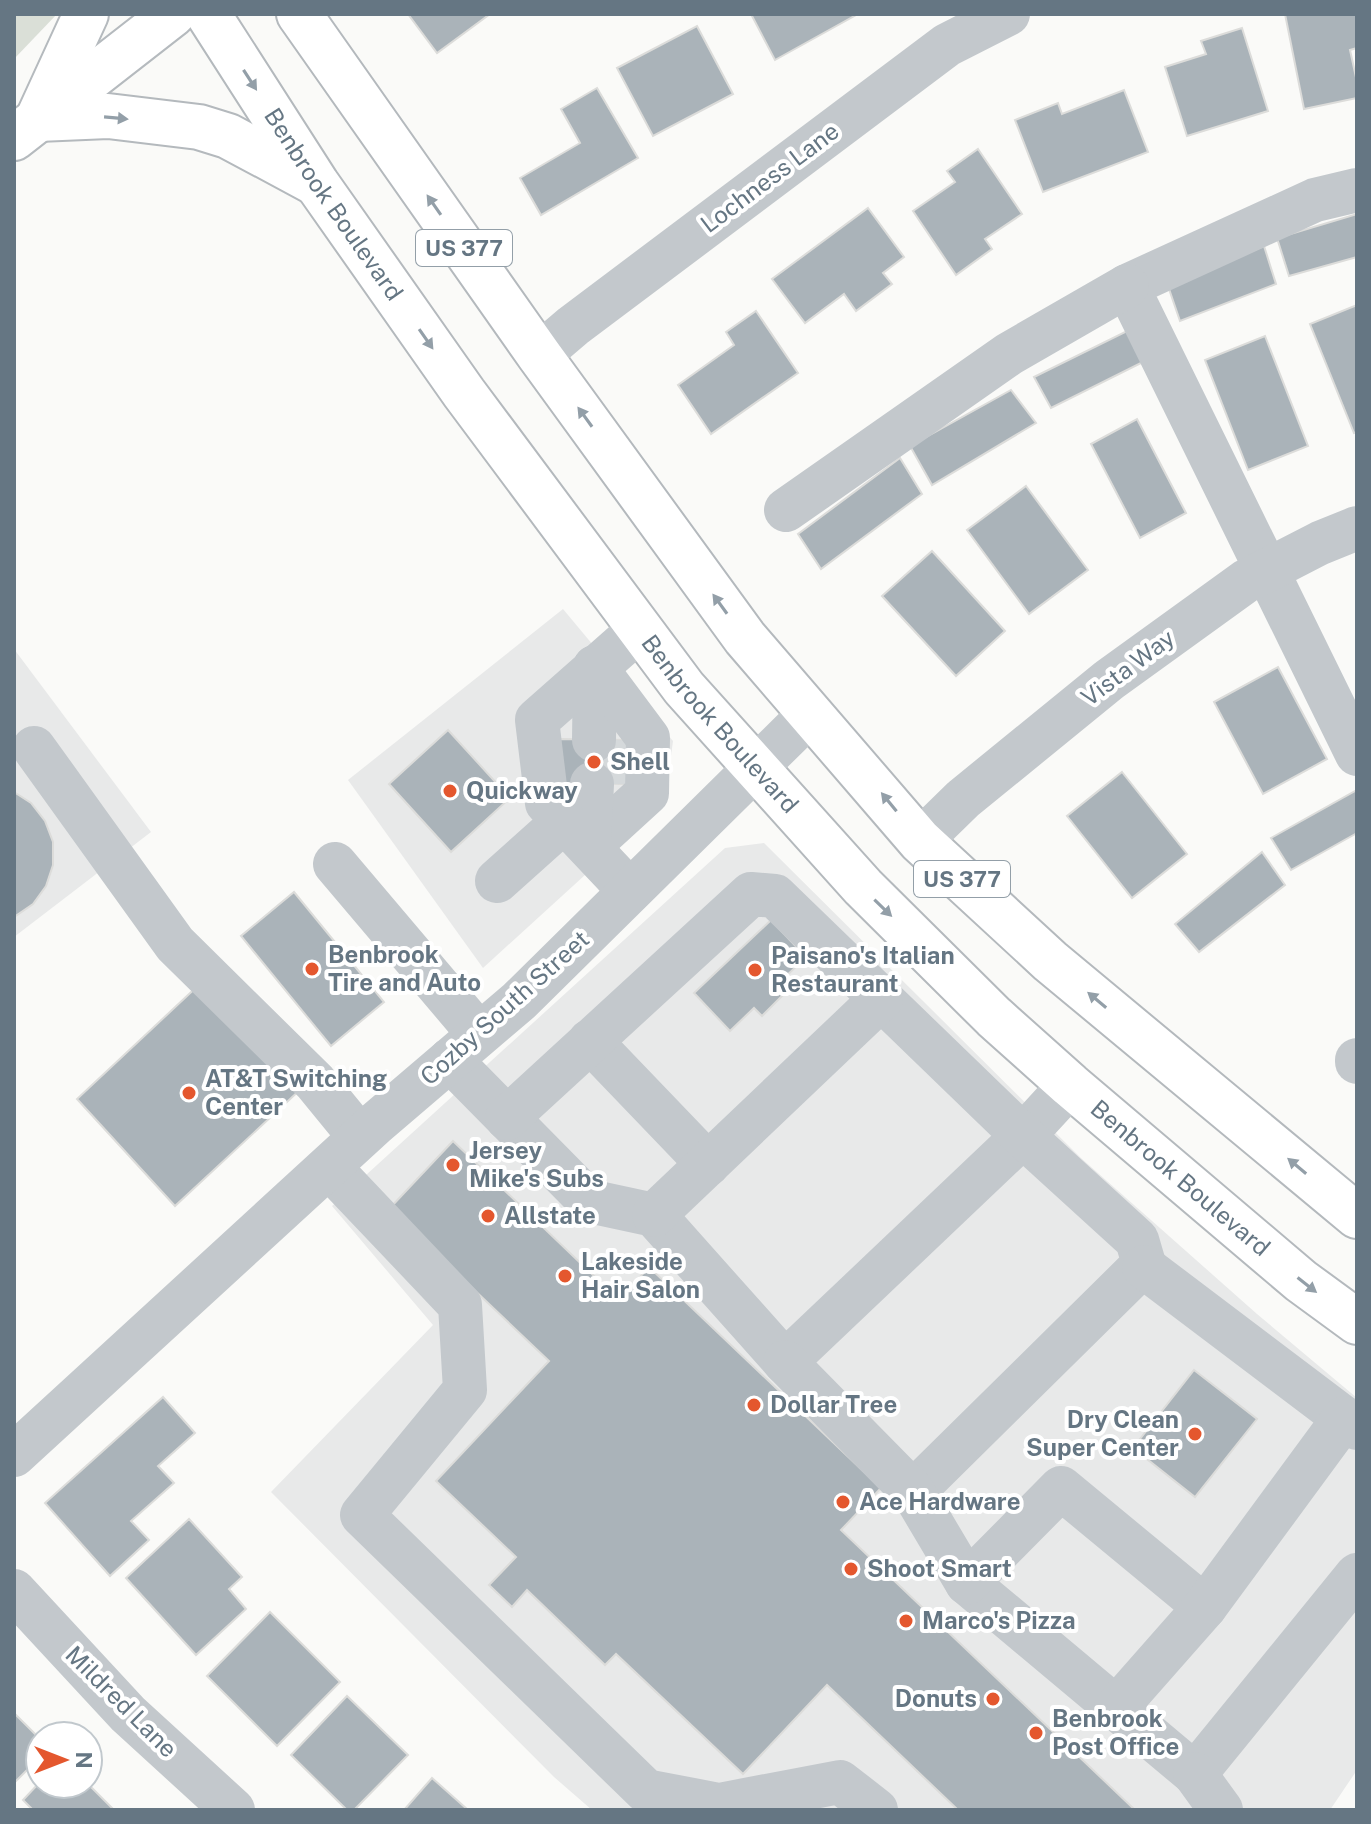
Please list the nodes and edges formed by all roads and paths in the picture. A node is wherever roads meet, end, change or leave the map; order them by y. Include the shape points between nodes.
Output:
1 (86, 14) edge
2 (173, 14) edge
3 (208, 14) edge
4 (299, 14) edge
5 (1008, 14) edge
6 (26, 128) edge
7 (317, 184) junction
8 (1357, 190) edge
9 (1127, 286) junction
10 (539, 355) junction
11 (786, 510) dead end
12 (1357, 528) edge
13 (1267, 570) junction
14 (639, 630) junction
15 (595, 667) junction
16 (810, 714) junction
17 (605, 740) tunnel mouth
18 (34, 748) dead end
19 (1357, 754) edge
20 (756, 767) junction
21 (603, 784) tunnel mouth
22 (577, 834) junction
23 (920, 841) junction
24 (335, 864) dead end
25 (497, 881) dead end
26 (630, 891) junction
27 (881, 999) junction
28 (590, 1041) junction
29 (464, 1047) junction
30 (1070, 1085) junction
31 (507, 1118) junction
32 (1023, 1136) junction
33 (360, 1137) junction
34 (708, 1164) junction
35 (329, 1167) junction
36 (654, 1215) junction
37 (1357, 1216) edge
38 (1144, 1267) junction
39 (1357, 1322) edge
40 (785, 1362) junction
41 (1350, 1423) edge
42 (14, 1455) edge
43 (913, 1492) junction
44 (1357, 1575) edge
45 (967, 1583) junction
46 (14, 1591) edge
47 (1205, 1607) junction
48 (1116, 1708) junction
49 (1195, 1774) junction
50 (233, 1810) edge
51 (876, 1810) edge
52 (1221, 1810) edge

1 - 6 main road
2 - 6 main road
3 -> 7 main road, Benbrook Boulevard / US 377
10 -> 4 main road, US 377
5 - 10 street, Lochness Lane via 947,45
6 -> 7 main road via 108,116 199,127 228,136
7 -> 14 main road, Benbrook Boulevard / US 377
8 - 9 street via 1315,200
9 - 11 street via 1009,354
9 - 13 street
16 -> 10 main road, US 377 via 745,638
12 - 13 street, Vista Way
13 - 19 street
13 - 23 street, Vista Way via 1109,680
14 - 15 street
14 - 20 main road, Benbrook Boulevard / US 377
15 - 17 street
15 - 22 street via 537,720 547,803
15 - 22 street via 648,738 647,793
16 - 20 street, Cozby South Street
23 -> 16 main road, US 377
18 - 33 street via 175,944 315,1082
20 - 26 street, Cozby South Street
20 -> 30 main road, Benbrook Boulevard / US 377 via 863,887
21 - 22 street
22 - 25 street
22 - 26 street
37 -> 23 main road, US 377 via 1050,961
24 - 29 street
26 - 29 street, Cozby South Street via 519,1001
27 - 28 street via 775,896 751,894
27 - 32 street
27 - 34 street
28 - 31 street
28 - 34 street
29 - 31 street
29 - 33 street, Cozby South Street
30 - 32 street
30 -> 39 main road, Benbrook Boulevard / US 377 via 1301,1281
31 - 36 street via 589,1201
32 - 38 street via 1137,1240
32 - 40 street
33 - 35 street, Cozby South Street
34 - 36 street
35 - 42 street, Cozby South Street
35 - 51 street via 460,1305 465,1390 362,1515 646,1791 719,1805 840,1782
36 - 40 street
38 - 41 street
38 - 43 street
40 - 43 street
41 - 47 street
43 - 45 street
44 - 49 street
45 - 47 street via 1061,1488
45 - 48 street
46 - 50 street, Mildred Lane via 128,1714
47 - 48 street
48 - 49 street
49 - 52 street

